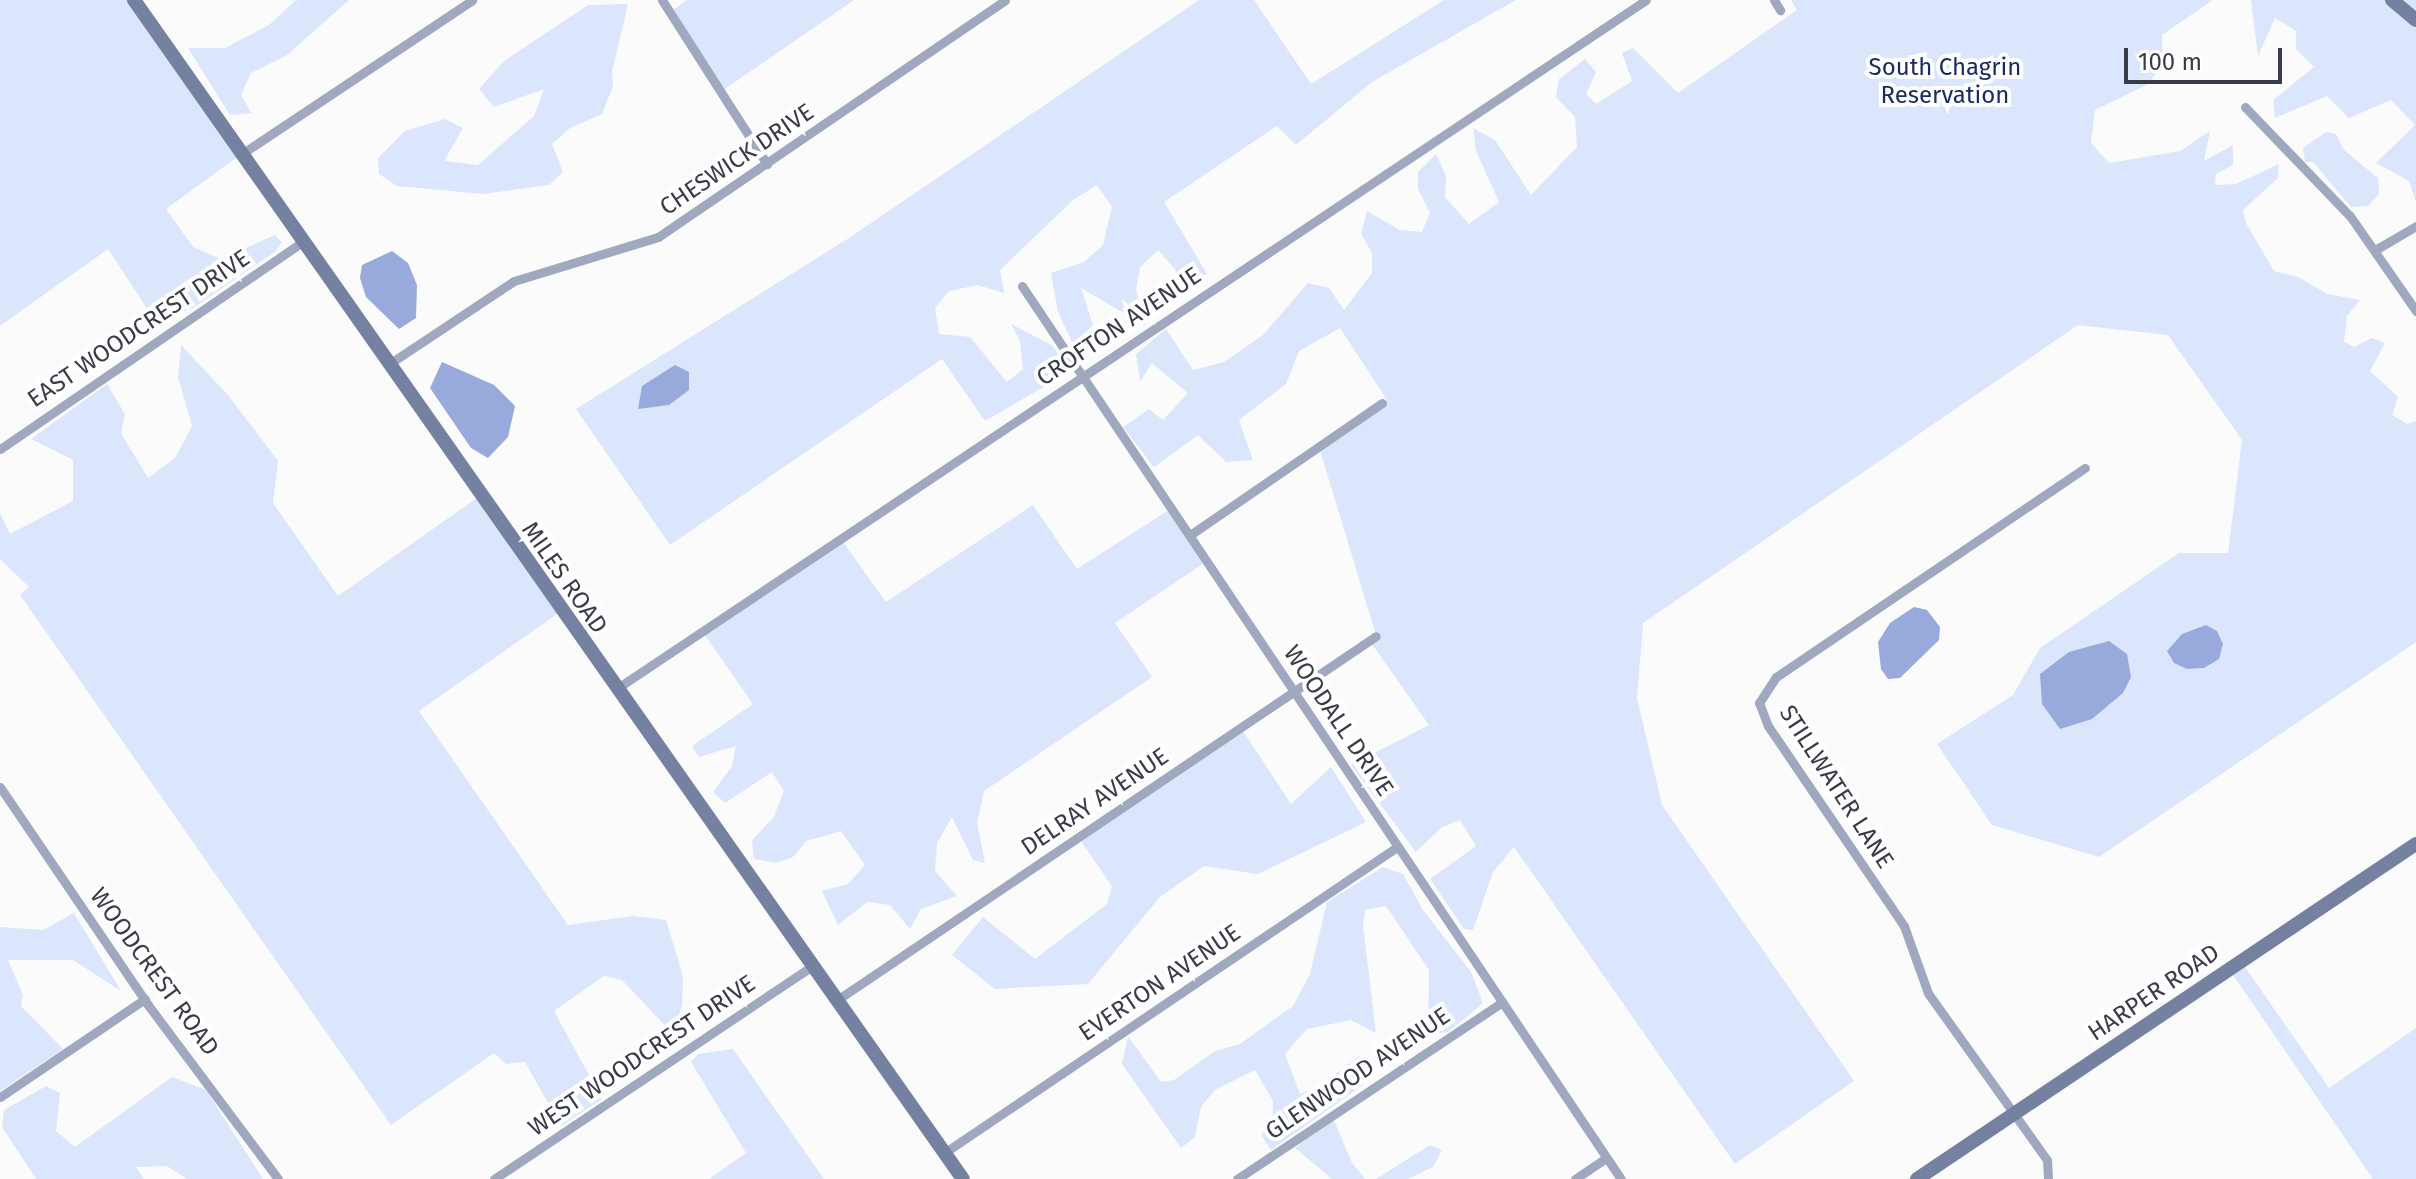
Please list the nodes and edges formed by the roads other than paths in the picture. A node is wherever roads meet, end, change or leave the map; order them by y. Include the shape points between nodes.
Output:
1 (135, 0) edge
2 (472, 0) edge
3 (662, 0) edge
4 (1005, 0) edge
5 (1646, 0) edge
6 (1774, 0) edge
7 (2392, 0) edge
8 (1780, 10) dead end
9 (2416, 20) edge
10 (2245, 107) dead end
11 (240, 155) junction
12 (767, 164) junction
13 (2416, 226) edge
14 (301, 243) junction
15 (2375, 250) junction
16 (1022, 286) dead end
17 (2416, 311) edge
18 (389, 364) junction
19 (1082, 375) junction
20 (1382, 403) dead end
21 (0, 449) edge
22 (2085, 468) dead end
23 (1190, 535) junction
24 (1376, 636) dead end
25 (616, 689) junction
26 (1295, 692) junction
27 (0, 787) edge
28 (2416, 844) edge
29 (1397, 847) junction
30 (812, 966) junction
31 (145, 999) junction
32 (837, 1000) junction
33 (1502, 1002) junction
34 (0, 1097) edge
35 (2013, 1115) junction
36 (944, 1153) junction
37 (1606, 1158) junction
38 (278, 1179) edge
39 (494, 1179) edge
40 (963, 1179) edge
41 (1237, 1179) edge
42 (1575, 1179) edge
43 (1621, 1179) edge
44 (1917, 1179) edge
45 (2048, 1179) edge

1 - 11 main road, MILES ROAD
2 - 11 street
3 - 12 street
4 - 12 street, CHESWICK DRIVE
5 - 19 street, CROFTON AVENUE
6 - 8 street
7 - 9 main road
10 - 15 street via 2350,216
11 - 14 main road, MILES ROAD
12 - 18 street, CHESWICK DRIVE via 658,237 514,281
13 - 15 street
14 - 18 main road, MILES ROAD
14 - 21 street, EAST WOODCREST DRIVE
15 - 17 street
16 - 19 street, WOODALL DRIVE
18 - 25 main road, MILES ROAD
19 - 23 street, WOODALL DRIVE
19 - 25 street, CROFTON AVENUE
20 - 23 street
22 - 35 street, STILLWATER LANE via 1776,677 1759,703 1768,726 1904,926 1928,993
23 - 26 street, WOODALL DRIVE
24 - 26 street, DELRAY AVENUE
25 - 30 main road, MILES ROAD
26 - 29 street, WOODALL DRIVE
26 - 32 street, DELRAY AVENUE
27 - 31 street, WOODCREST ROAD
28 - 35 main road, HARPER ROAD
29 - 33 street, WOODALL DRIVE
29 - 36 street, EVERTON AVENUE
30 - 32 main road, MILES ROAD
30 - 39 street, WEST WOODCREST DRIVE
31 - 34 street
31 - 38 street, WOODCREST ROAD
32 - 36 main road, MILES ROAD
33 - 37 street, WOODALL DRIVE
33 - 41 street, GLENWOOD AVENUE
35 - 44 main road, HARPER ROAD
35 - 45 street via 2047,1160
36 - 40 main road, MILES ROAD
37 - 42 street
37 - 43 street, WOODALL DRIVE

